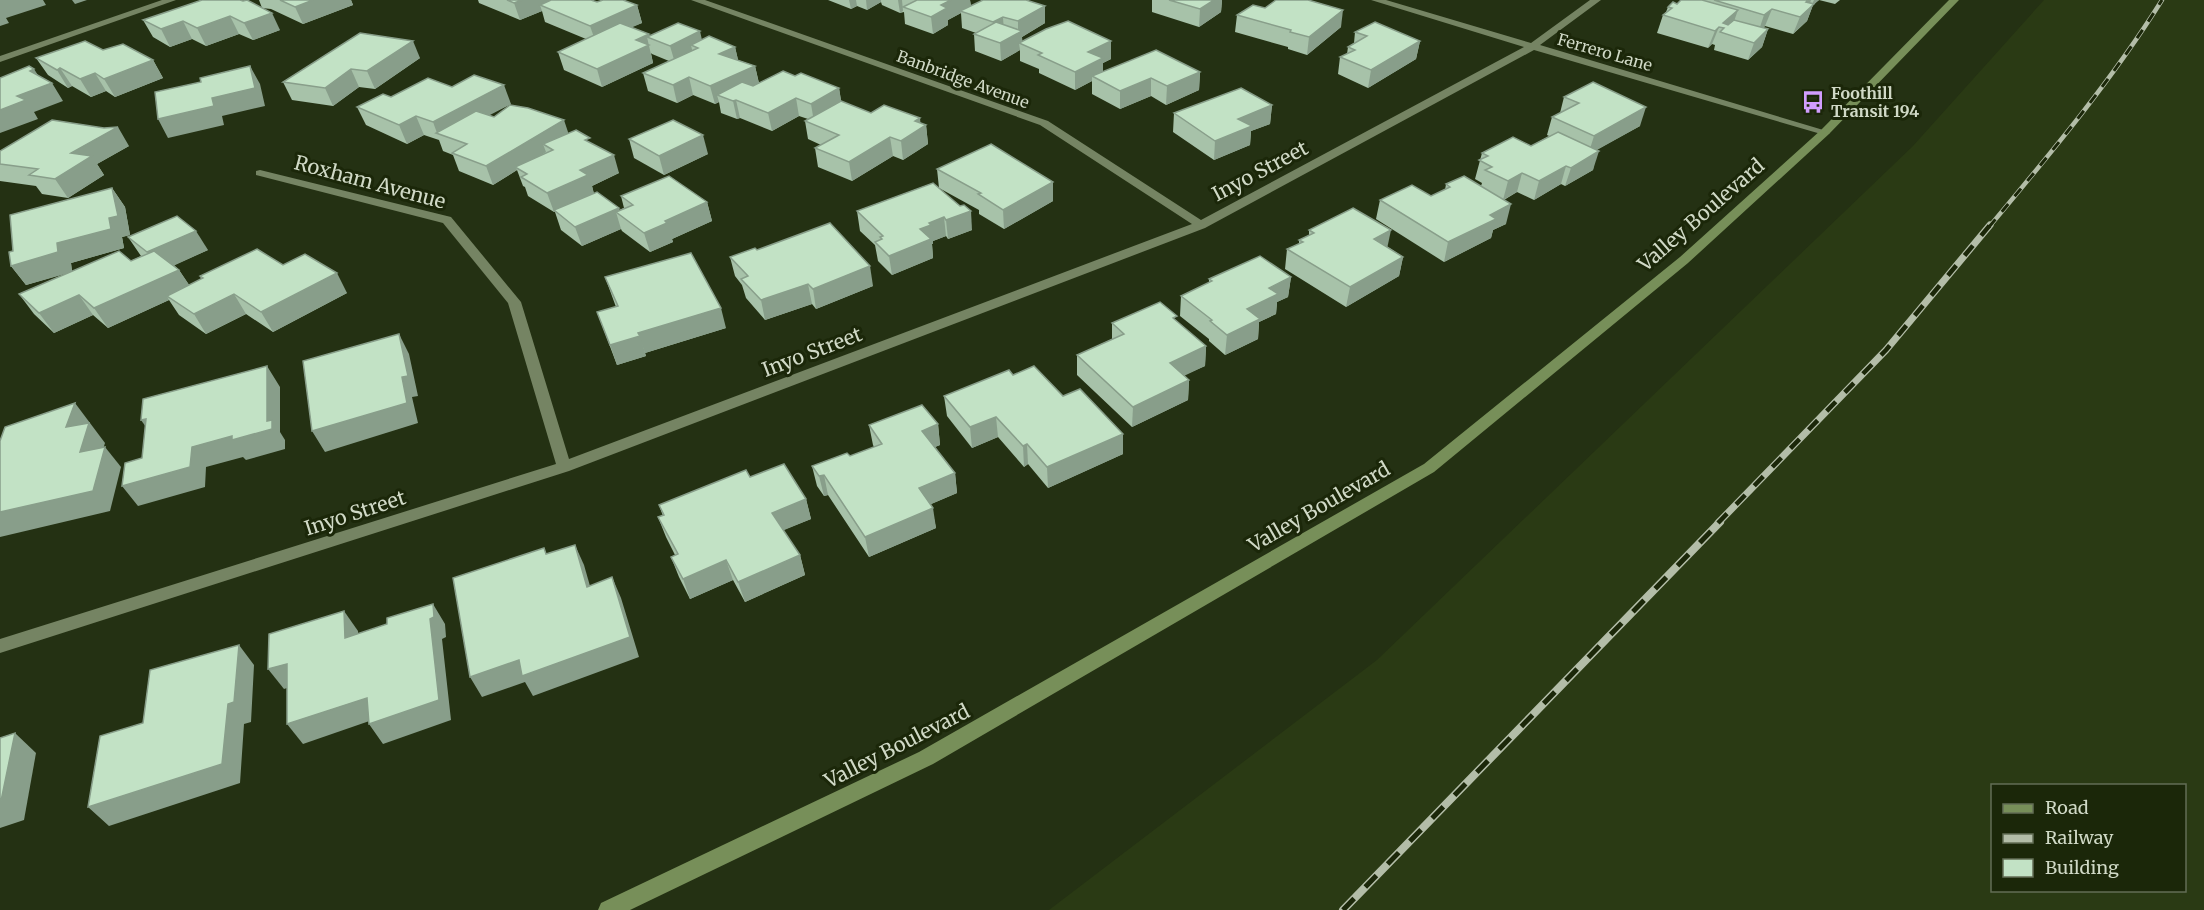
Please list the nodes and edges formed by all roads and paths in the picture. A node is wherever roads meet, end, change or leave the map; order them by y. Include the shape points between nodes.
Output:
1 (171, 0) edge
2 (696, 0) edge
3 (1376, 0) edge
4 (1596, 0) edge
5 (1954, 0) edge
6 (1533, 46) junction
7 (0, 59) edge
8 (1825, 132) junction
9 (260, 173) dead end
10 (1201, 225) junction
11 (564, 467) junction
12 (0, 646) edge
13 (608, 910) edge

1 - 7 street
2 - 10 street, Banbridge Avenue via 1044,123
3 - 6 street, Ferrero Lane
4 - 6 street, Inyo Street
5 - 8 main road, Valley Boulevard
6 - 8 street, Ferrero Lane
6 - 10 street, Inyo Street
8 - 13 main road, Valley Boulevard via 1684,260 1429,468 926,758
9 - 11 street, Roxham Avenue via 447,220 514,302
10 - 11 street, Inyo Street
11 - 12 street, Inyo Street

